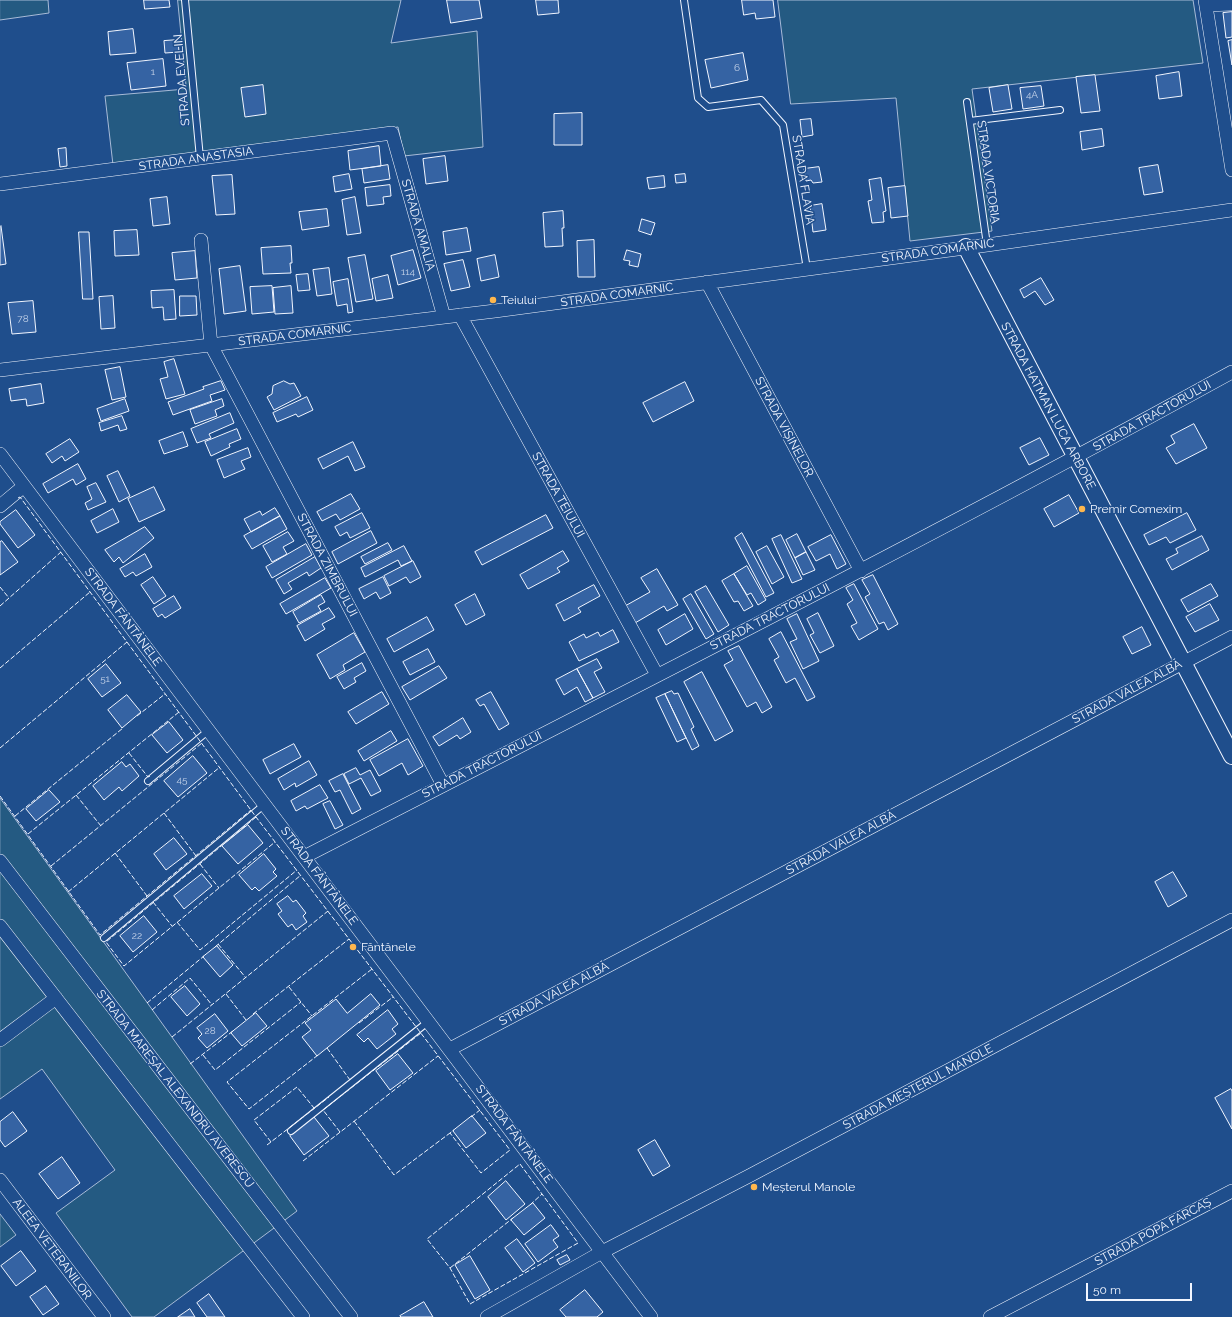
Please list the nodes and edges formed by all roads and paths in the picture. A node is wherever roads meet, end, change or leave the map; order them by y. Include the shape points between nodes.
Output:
1 (185, 0) edge
2 (684, 0) edge
3 (1206, 2) edge
4 (1232, 4) edge
5 (1226, 86) edge
6 (967, 102) dead end
7 (1060, 110) dead end
8 (970, 121) junction
9 (392, 134) joint
10 (200, 158) junction
11 (1232, 170) edge
12 (0, 184) edge
13 (1232, 210) edge
14 (200, 240) dead end
15 (987, 245) junction
16 (966, 248) junction
17 (807, 269) junction
18 (707, 282) junction
19 (460, 315) junction
20 (444, 317) junction
21 (211, 345) junction
22 (0, 370) edge
23 (1232, 372) edge
24 (0, 454) edge
25 (1075, 458) junction
26 (24, 486) junction
27 (0, 506) edge
28 (861, 571) junction
29 (1232, 637) edge
30 (1183, 662) junction
31 (657, 675) junction
32 (209, 730) junction
33 (1232, 756) edge
34 (148, 781) dead end
35 (443, 786) junction
36 (265, 804) junction
37 (304, 857) junction
38 (0, 861) edge
39 (1232, 920) edge
40 (0, 926) edge
41 (104, 938) dead end
42 (56, 998) junction
43 (429, 1021) junction
44 (0, 1040) edge
45 (450, 1049) junction
46 (291, 1131) dead end
47 (0, 1180) edge
48 (1232, 1191) edge
49 (602, 1252) junction
50 (507, 1312) edge
51 (104, 1317) edge
52 (303, 1317) edge
53 (351, 1317) edge
54 (487, 1317) edge
55 (651, 1317) edge
56 (990, 1317) edge

1 - 10 lane, STRADA EVELIN
2 - 17 lane, STRADA FLAVIA via 698,98 708,107 761,100 783,125
3 - 4 street
3 - 5 street
5 - 11 street
6 - 8 lane, STRADA VICTORIA
7 - 8 lane
8 - 15 lane, STRADA VICTORIA
9 - 10 street, STRADA ANASTASIA
9 - 20 street, STRADA AMALIA
10 - 12 street, STRADA ANASTASIA
13 - 15 street, STRADA COMARNIC
14 - 21 street
15 - 16 street, STRADA COMARNIC
16 - 17 street, STRADA COMARNIC
16 - 25 street, STRADA HATMAN LUCA ARBORE
17 - 18 street, STRADA COMARNIC
18 - 19 street, STRADA COMARNIC
18 - 28 street, STRADA VIȘINELOR
19 - 20 street, STRADA COMARNIC
19 - 31 street, STRADA TEIULUI
20 - 21 street, STRADA COMARNIC
21 - 22 street, STRADA COMARNIC
21 - 35 street, STRADA ZIMBRULUI
23 - 25 street, STRADA TRACTORULUI
24 - 26 street, STRADA FÂNTÂNELE
25 - 28 street, STRADA TRACTORULUI
25 - 30 street, STRADA HATMAN LUCA ARBORE
26 - 27 street
26 - 32 street, STRADA FÂNTÂNELE
28 - 31 street, STRADA TRACTORULUI
29 - 30 street, STRADA VALEA ALBĂ
30 - 33 street, STRADA HATMAN LUCA ARBORE
30 - 45 street, STRADA VALEA ALBĂ
31 - 35 street, STRADA TRACTORULUI
32 - 34 lane
32 - 36 street, STRADA FÂNTÂNELE
35 - 37 street, STRADA TRACTORULUI
36 - 37 street, STRADA FÂNTÂNELE
36 - 41 lane
37 - 43 street, STRADA FÂNTÂNELE
38 - 53 street, STRADA MAREȘAL ALEXANDRU AVERESCU
39 - 49 street, STRADA MEȘTERUL MANOLE
40 - 42 street
42 - 44 street
42 - 52 street
43 - 45 street, STRADA FÂNTÂNELE
43 - 46 lane
45 - 49 street, STRADA FÂNTÂNELE
47 - 51 street, ALEEA VETERANILOR
48 - 56 street, STRADA POPA FARCAȘ
49 - 50 street, STRADA MEȘTERUL MANOLE
49 - 55 street, STRADA FÂNTÂNELE
50 - 54 street, STRADA MEȘTERUL MANOLE

